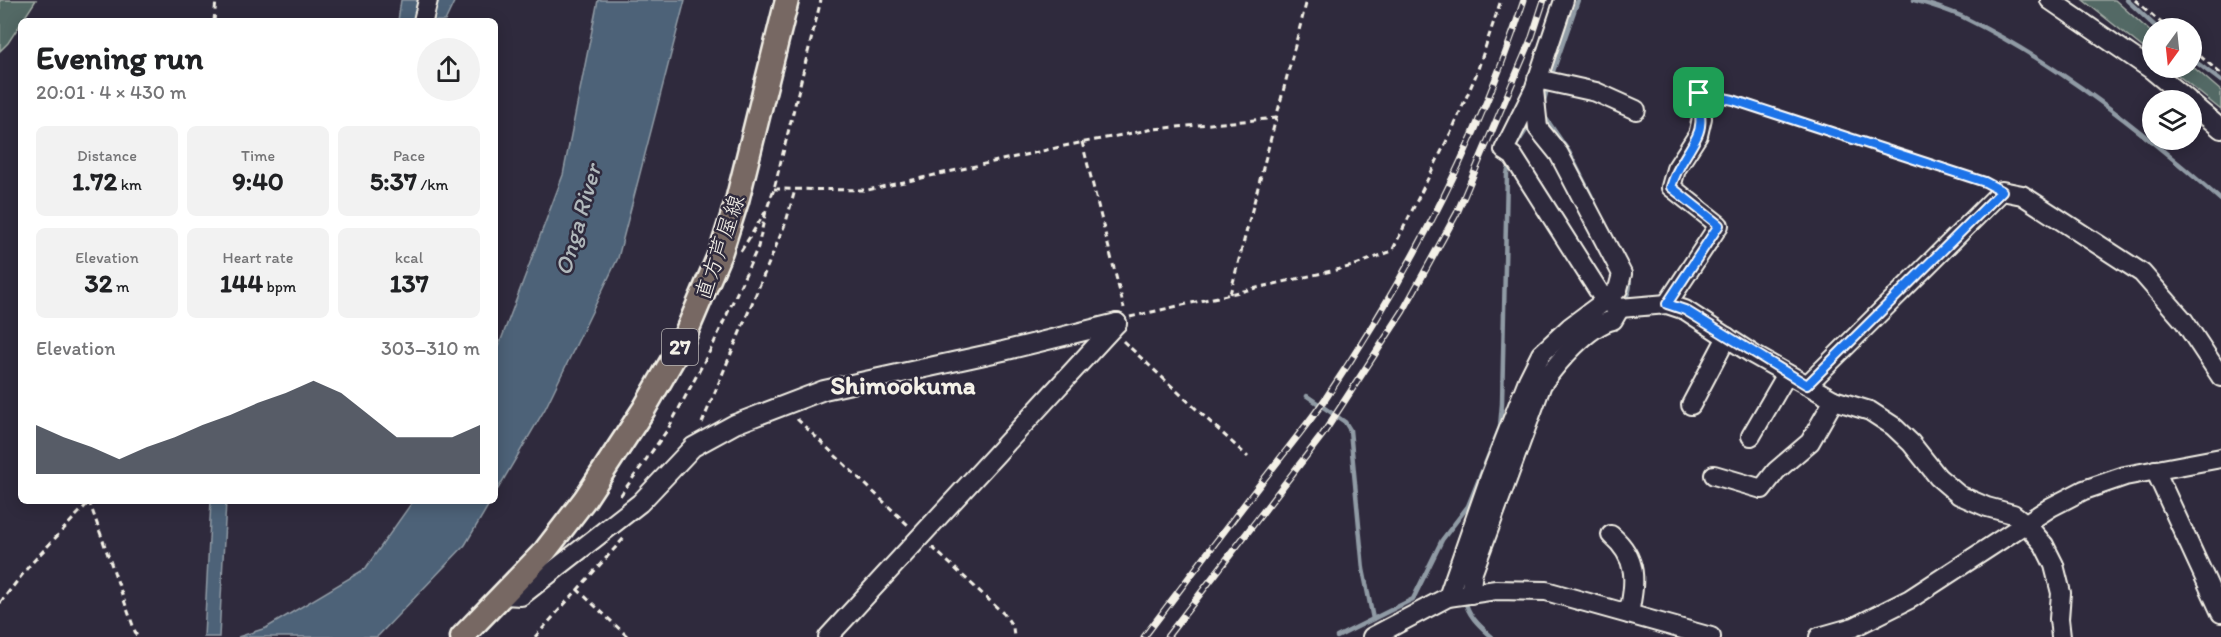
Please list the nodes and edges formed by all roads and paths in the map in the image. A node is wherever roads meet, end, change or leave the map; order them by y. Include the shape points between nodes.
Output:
1 (216, 0) edge
2 (428, 0) edge
3 (787, 0) edge
4 (821, 0) edge
5 (1307, 0) edge
6 (1501, 0) edge
7 (1564, 0) edge
8 (2050, 0) edge
9 (2135, 0) edge
10 (214, 18) edge
11 (424, 18) edge
12 (2156, 18) edge
13 (2202, 58) edge
14 (2221, 74) edge
15 (1536, 85) junction
16 (2176, 90) edge
17 (1699, 93) joint
18 (1636, 110) dead end
19 (2202, 113) edge
20 (1277, 118) junction
21 (2221, 129) edge
22 (1082, 142) junction
23 (774, 189) junction
24 (795, 190) junction
25 (2002, 191) junction
26 (766, 211) junction
27 (740, 252) dead end
28 (1230, 294) junction
29 (1667, 304) junction
30 (1612, 305) junction
31 (1111, 330) junction
32 (1728, 337) junction
33 (1787, 374) junction
34 (2221, 377) edge
35 (1807, 385) junction
36 (1834, 400) junction
37 (783, 405) junction
38 (1691, 405) dead end
39 (1751, 436) dead end
40 (1513, 442) junction
41 (693, 447) junction
42 (1248, 457) dead end
43 (2221, 458) edge
44 (2155, 470) junction
45 (1714, 475) dead end
46 (616, 502) dead end
47 (86, 504) edge
48 (90, 504) edge
49 (2026, 524) junction
50 (626, 532) dead end
51 (1611, 535) dead end
52 (921, 538) junction
53 (577, 590) junction
54 (1470, 594) junction
55 (504, 595) junction
56 (1448, 597) junction
57 (0, 603) edge
58 (2221, 613) edge
59 (1629, 614) junction
60 (1376, 636) edge
61 (138, 637) edge
62 (462, 637) edge
63 (535, 637) edge
64 (628, 637) edge
65 (828, 637) edge
66 (1014, 637) edge
67 (1711, 637) edge
68 (1819, 637) edge
69 (2061, 637) edge

1 - 10 path
2 - 11 street
3 - 55 main road, 直方芦屋線 / 27 via 737,201 721,251 681,345 585,499
4 - 23 path
5 - 20 path
6 - 28 path via 1453,128 1392,251 1353,266
7 - 15 street
8 - 16 street
9 - 12 path
13 - 14 path
15 - 18 street via 1596,93
15 - 30 street via 1538,128 1559,154 1622,274
15 - 30 street via 1504,150 1513,156
17 - 25 path via 1772,112
17 - 29 street via 1702,118 1698,135 1676,170 1671,187 1719,225
19 - 21 street
20 - 22 path via 1154,129
20 - 28 path
22 - 24 path via 868,190
22 - 28 path via 1126,318
23 - 24 path
23 - 26 path
24 - 41 path via 777,244
25 - 34 street via 2022,195 2142,273 2184,321
25 - 35 street
26 - 27 path
26 - 46 path via 758,247 712,347 668,429
29 - 30 street
29 - 32 street via 1685,310
30 - 40 street via 1613,320 1604,322 1562,357 1542,384
31 - 37 street via 1117,323 824,390
31 - 42 path
31 - 52 street
32 - 33 street
32 - 38 street
33 - 35 street
33 - 39 street
35 - 36 street
36 - 45 street via 1810,442 1776,471 1762,489
36 - 49 street via 1870,411 1893,426 1959,495 2013,514
37 - 41 street via 735,424
37 - 52 path
40 - 54 street via 1473,572
40 - 56 street
41 - 55 street via 640,503 604,532 521,596
43 - 44 street
44 - 49 street via 2084,490
44 - 58 street
47 - 57 path
48 - 61 path
49 - 68 street via 1910,599 1854,627
49 - 69 street via 2044,545 2054,565 2061,593
50 - 53 path via 622,542
51 - 59 street via 1634,570
52 - 65 street
52 - 66 path via 1004,614 1013,627
53 - 63 path
53 - 64 path
54 - 56 street
54 - 59 street via 1546,591
55 - 62 main road, 直方芦屋線 / 27
56 - 60 street
59 - 67 street

